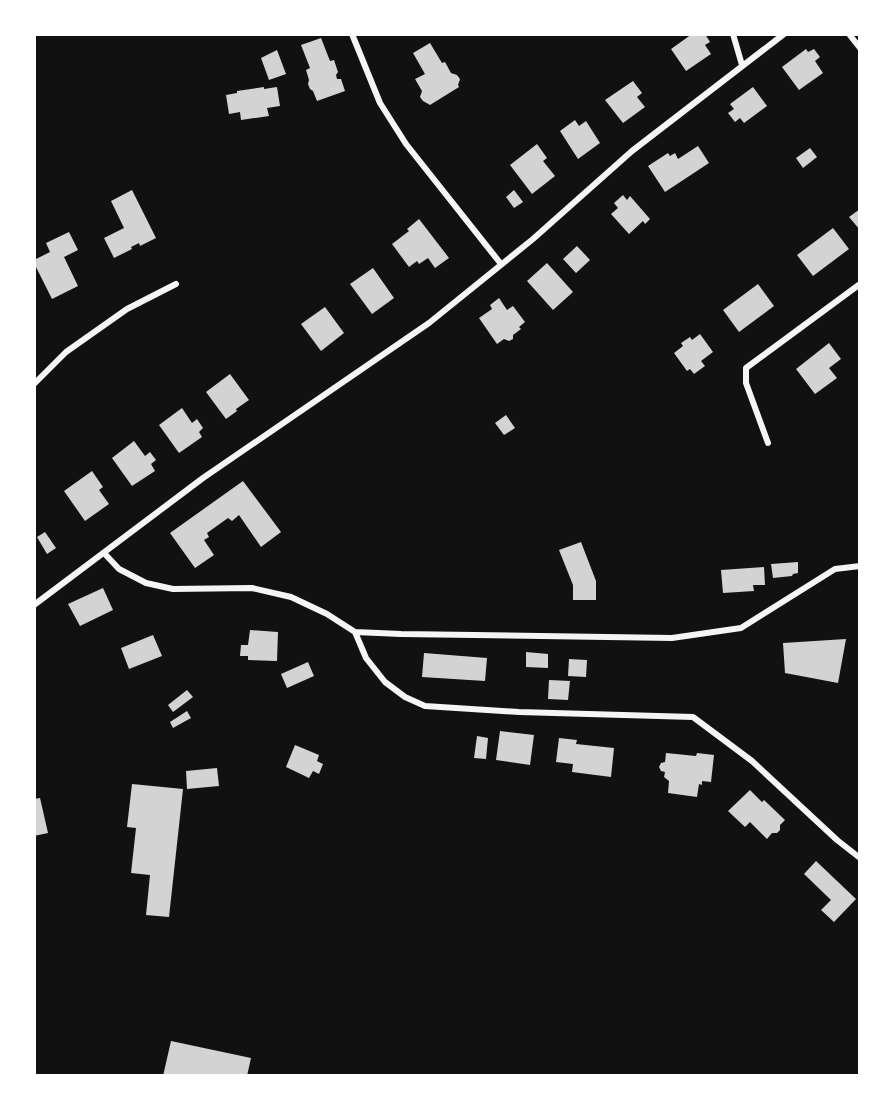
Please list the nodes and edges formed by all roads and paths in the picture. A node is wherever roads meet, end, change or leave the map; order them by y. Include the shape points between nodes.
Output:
1 (352, 34) edge
2 (733, 34) edge
3 (784, 34) edge
4 (849, 34) edge
5 (860, 48) edge
6 (742, 65) junction
7 (501, 264) junction
8 (176, 284) dead end
9 (860, 284) edge
10 (34, 384) edge
11 (768, 443) dead end
12 (104, 553) junction
13 (860, 566) edge
14 (34, 605) edge
15 (355, 632) junction
16 (860, 858) edge

1 - 7 street via 380,103 406,144
2 - 6 street
3 - 6 street
4 - 5 street
6 - 7 street via 632,151
7 - 12 street via 429,323 203,478
8 - 10 street via 127,309 66,352
9 - 11 street via 746,368 746,383
12 - 14 street
12 - 15 street via 118,569 146,583 173,589 252,588 291,597
13 - 15 street via 835,568 741,628 672,638
15 - 16 street via 366,657 385,682 425,706 693,717 753,761

